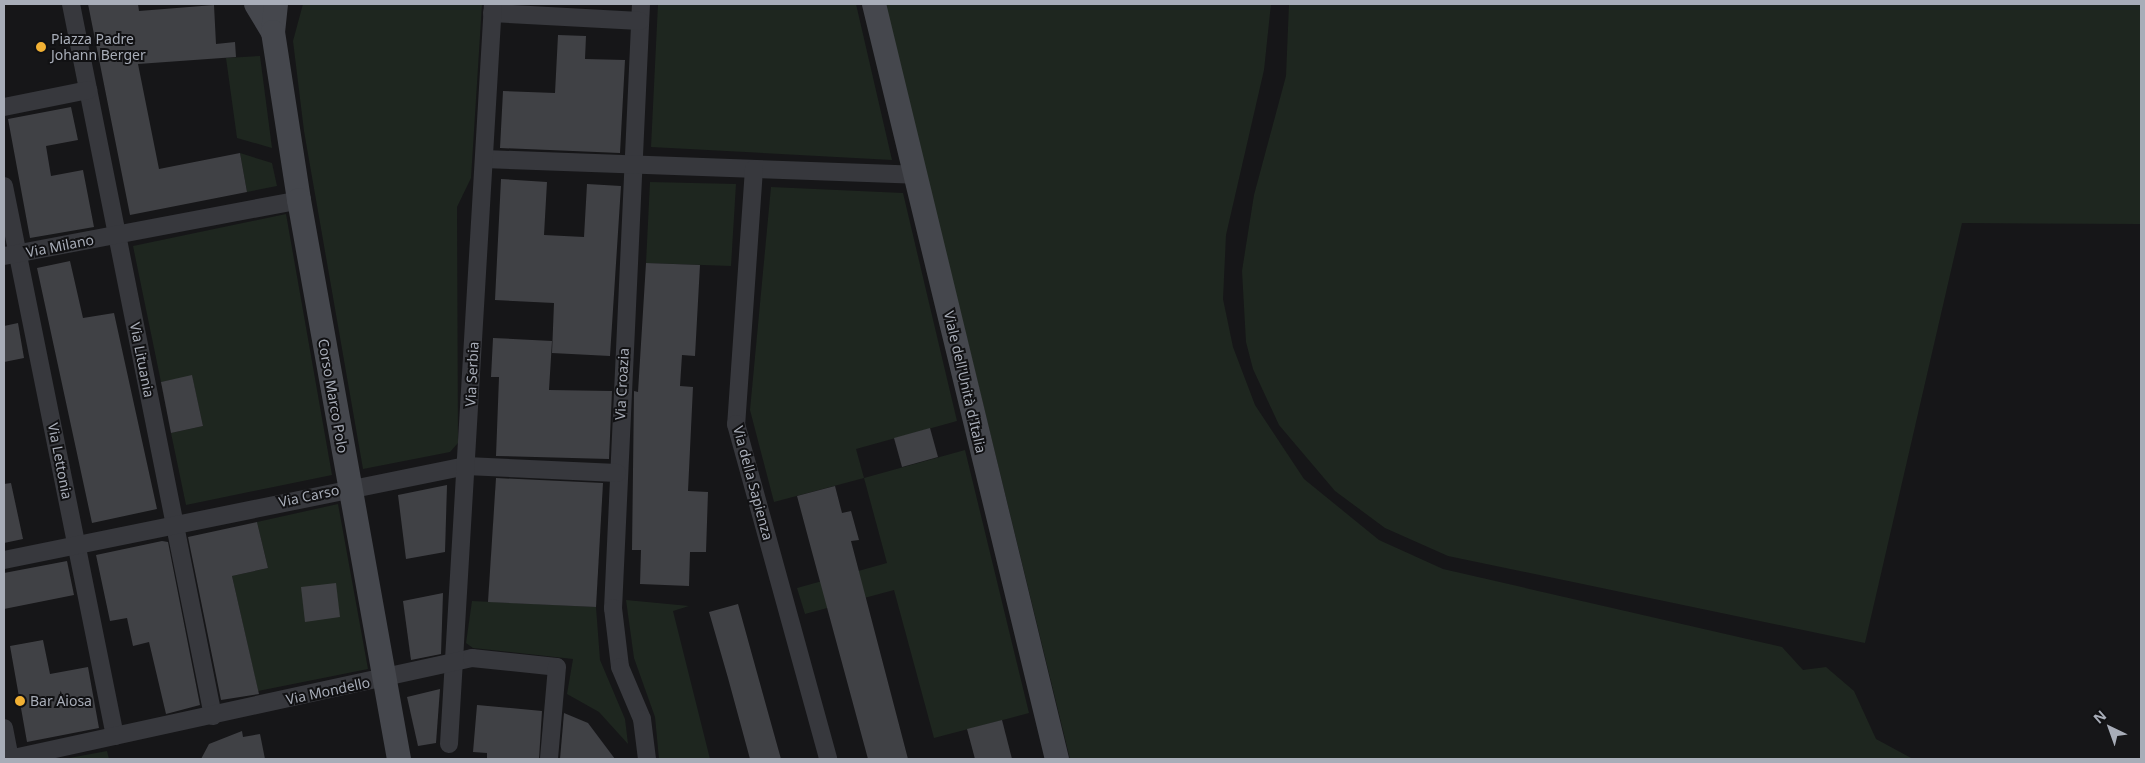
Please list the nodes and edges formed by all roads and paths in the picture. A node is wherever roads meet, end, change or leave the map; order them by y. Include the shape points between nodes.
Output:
1 (71, 4) edge
2 (256, 4) edge
3 (276, 4) edge
4 (874, 4) edge
5 (492, 9) edge
6 (641, 12) edge
7 (273, 32) junction
8 (88, 90) junction
9 (4, 107) edge
10 (484, 159) junction
11 (633, 164) junction
12 (754, 169) junction
13 (916, 175) junction
14 (4, 186) edge
15 (299, 200) junction
16 (117, 235) junction
17 (11, 255) edge
18 (466, 466) junction
19 (617, 473) junction
20 (349, 488) junction
21 (175, 524) junction
22 (77, 545) junction
23 (4, 560) edge
24 (451, 665) junction
25 (384, 679) junction
26 (212, 716) junction
27 (4, 728) edge
28 (115, 736) junction
29 (449, 744) dead end
30 (10, 759) edge
31 (399, 759) edge
32 (549, 759) edge
33 (647, 759) edge
34 (828, 759) edge
35 (1057, 759) edge

1 - 8 street, Via Lituania
2 - 7 street
3 - 7 street
4 - 13 street, Viale dell'Unità d'Italia
5 - 6 street
5 - 10 street, Via Serbia
6 - 11 street, Via Croazia
7 - 15 street, Corso Marco Polo
8 - 9 street
8 - 16 street, Via Lituania
10 - 11 street
10 - 18 street, Via Serbia
11 - 12 street
11 - 19 street, Via Croazia
12 - 13 street
12 - 34 street, Via della Sapienza via 736,424
13 - 35 street, Viale dell'Unità d'Italia
14 - 17 street, Via Lettonia
15 - 16 street, Via Milano
15 - 20 street, Corso Marco Polo
16 - 17 street, Via Milano
16 - 21 street, Via Lituania
17 - 22 street, Via Lettonia
18 - 19 street, Via Carso
18 - 20 street, Via Carso
18 - 24 street, Via Serbia
19 - 33 street, Via Croazia via 614,633 620,666 642,719
20 - 21 street, Via Carso
20 - 25 street, Corso Marco Polo
21 - 22 street, Via Carso
21 - 26 street, Via Lituania
22 - 23 street, Via Carso
22 - 28 street, Via Lettonia
24 - 25 street, Via Mondello
24 - 29 street, Via Serbia
24 - 32 street, Via Mondello via 472,658 558,667
25 - 26 street, Via Mondello
25 - 31 street, Corso Marco Polo
26 - 28 street, Via Mondello
27 - 30 street
28 - 30 street, Via Mondello

